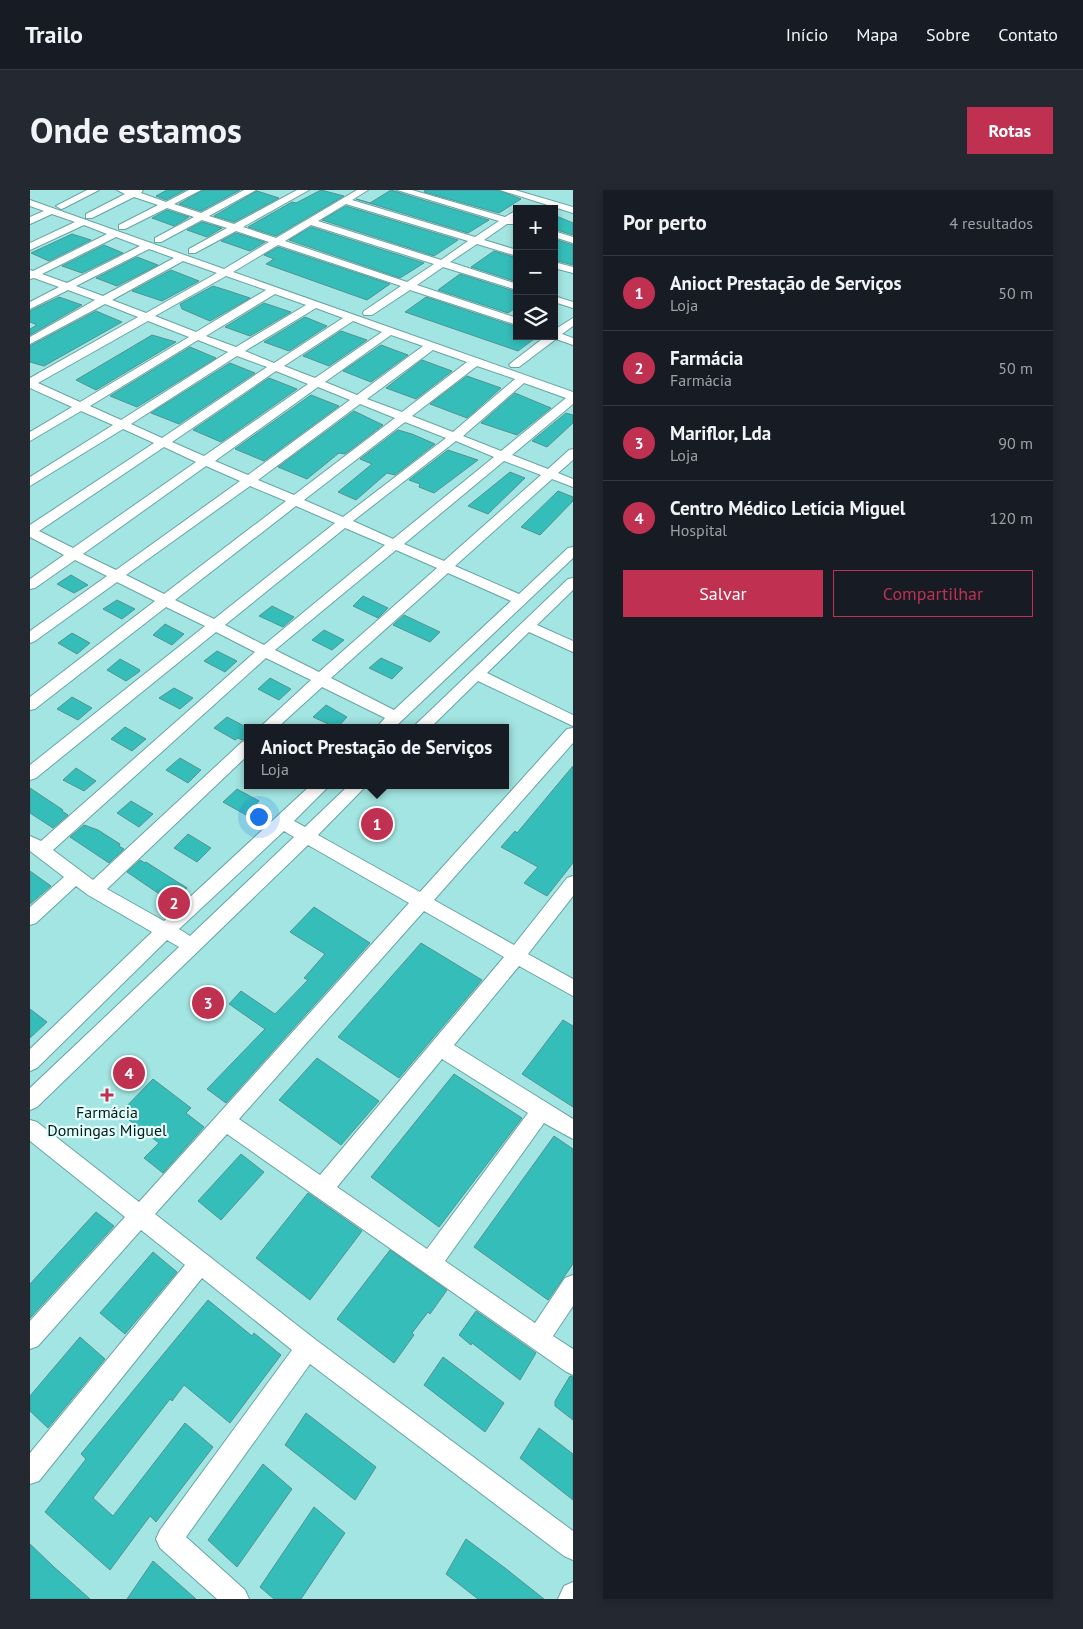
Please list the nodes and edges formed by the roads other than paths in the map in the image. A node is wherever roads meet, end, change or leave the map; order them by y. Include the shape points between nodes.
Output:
1 (94, 190) edge
2 (122, 190) edge
3 (196, 190) edge
4 (251, 190) edge
5 (304, 190) edge
6 (360, 190) edge
7 (402, 190) edge
8 (505, 190) edge
9 (550, 190) edge
10 (138, 192) edge
11 (30, 195) edge
12 (537, 199) junction
13 (344, 201) junction
14 (30, 203) edge
15 (167, 205) junction
16 (529, 205) edge
17 (56, 208) junction
18 (573, 210) edge
19 (201, 216) junction
20 (513, 216) edge
21 (86, 219) junction
22 (30, 220) edge
23 (506, 220) junction
24 (309, 221) junction
25 (513, 222) edge
26 (234, 227) junction
27 (119, 230) junction
28 (558, 235) edge
29 (476, 240) junction
30 (573, 240) edge
31 (154, 242) junction
32 (275, 242) junction
33 (30, 247) edge
34 (513, 252) edge
35 (188, 254) junction
36 (442, 263) junction
37 (558, 266) edge
38 (230, 269) junction
39 (573, 270) edge
40 (31, 274) edge
41 (68, 286) junction
42 (513, 286) edge
43 (407, 287) junction
44 (274, 290) junction
45 (104, 300) junction
46 (558, 300) edge
47 (314, 304) junction
48 (573, 305) edge
49 (30, 306) edge
50 (368, 313) junction
51 (147, 317) junction
52 (352, 317) junction
53 (513, 321) edge
54 (573, 321) edge
55 (390, 331) junction
56 (558, 333) edge
57 (198, 337) junction
58 (558, 337) edge
59 (549, 340) edge
60 (30, 341) edge
61 (573, 342) edge
62 (432, 345) junction
63 (234, 351) junction
64 (476, 361) junction
65 (515, 365) junction
66 (274, 366) junction
67 (523, 378) junction
68 (565, 381) dead end
69 (30, 384) edge
70 (317, 384) junction
71 (573, 397) edge
72 (358, 399) junction
73 (82, 406) junction
74 (405, 417) junction
75 (124, 425) junction
76 (30, 437) edge
77 (454, 437) junction
78 (165, 443) junction
79 (573, 453) edge
80 (504, 456) junction
81 (207, 462) junction
82 (550, 473) junction
83 (250, 480) junction
84 (30, 482) edge
85 (573, 483) edge
86 (297, 501) junction
87 (344, 522) junction
88 (30, 532) edge
89 (396, 544) junction
90 (573, 552) edge
91 (74, 555) junction
92 (447, 567) junction
93 (117, 575) junction
94 (573, 582) edge
95 (30, 585) edge
96 (165, 600) junction
97 (521, 600) junction
98 (214, 626) junction
99 (527, 626) junction
100 (30, 638) edge
101 (573, 648) edge
102 (264, 652) junction
103 (477, 674) junction
104 (319, 680) junction
105 (30, 705) edge
106 (395, 717) junction
107 (573, 721) edge
108 (271, 724) edge
109 (388, 724) edge
110 (424, 724) edge
111 (573, 733) edge
112 (244, 750) edge
113 (30, 774) edge
114 (318, 789) edge
115 (355, 789) edge
116 (282, 822) junction
117 (307, 835) junction
118 (36, 846) edge
119 (76, 877) junction
120 (573, 883) edge
121 (94, 890) junction
122 (422, 901) junction
123 (30, 918) edge
124 (166, 930) junction
125 (191, 945) junction
126 (516, 956) junction
127 (573, 988) edge
128 (440, 1047) junction
129 (30, 1062) edge
130 (30, 1101) edge
131 (542, 1110) junction
132 (225, 1121) junction
133 (30, 1129) edge
134 (573, 1130) edge
135 (323, 1188) junction
136 (140, 1215) junction
137 (201, 1263) junction
138 (430, 1263) junction
139 (573, 1286) edge
140 (30, 1338) edge
141 (538, 1338) junction
142 (308, 1348) junction
143 (573, 1363) edge
144 (30, 1472) edge
145 (573, 1547) edge
146 (573, 1596) edge
147 (236, 1599) edge
148 (571, 1599) edge

1 - 17 street
2 - 10 street
3 - 15 street
4 - 19 street
5 - 26 street
6 - 13 street
7 - 23 street
8 - 12 street
9 - 12 street
10 - 15 street
10 - 21 street
11 - 17 street
12 - 16 street
12 - 18 street
13 - 24 street
13 - 29 street
14 - 17 street
15 - 19 street
15 - 27 street
17 - 21 street
17 - 22 street
19 - 26 street
19 - 31 street
20 - 23 street
21 - 27 street
21 - 33 street
23 - 25 street
23 - 29 street
24 - 32 street
24 - 36 street
26 - 32 street
26 - 35 street
27 - 31 street
27 - 40 street
28 - 30 street
29 - 34 street
29 - 36 street
31 - 35 street
31 - 41 street
32 - 38 street
32 - 43 street
35 - 38 street
35 - 45 street
36 - 42 street
36 - 43 street
37 - 39 street
38 - 44 street
38 - 50 street
38 - 51 street
40 - 41 street
41 - 45 street
41 - 49 street
43 - 50 street
43 - 53 street
44 - 47 street
44 - 57 street
45 - 51 street
45 - 60 street
46 - 48 street
47 - 52 street
47 - 63 street
50 - 65 street
51 - 57 street
51 - 69 street
52 - 55 street
52 - 66 street
54 - 56 street
55 - 62 street
55 - 70 street
57 - 63 street
57 - 73 street
58 - 61 street
59 - 65 street
62 - 64 street
62 - 72 street
63 - 66 street
63 - 75 street
64 - 67 street
64 - 74 street
65 - 68 street
66 - 70 street
66 - 78 street
67 - 71 street
67 - 77 street
69 - 73 street
70 - 72 street
70 - 81 street
71 - 80 street
72 - 74 street
72 - 83 street
73 - 75 street
73 - 76 street
74 - 77 street
74 - 86 street
75 - 78 street
75 - 84 street
77 - 80 street
77 - 87 street
78 - 81 street
78 - 88 street
79 - 82 street
80 - 82 street
80 - 89 street
81 - 83 street
81 - 91 street
82 - 85 street
82 - 92 street
83 - 86 street
83 - 93 street
86 - 87 street
86 - 96 street
87 - 89 street
87 - 98 street
88 - 91 street
89 - 92 street
89 - 102 street
90 - 97 street
91 - 93 street
91 - 95 street
92 - 97 street
92 - 104 street
93 - 96 street
93 - 100 street
94 - 99 street
96 - 98 street
96 - 105 street
97 - 106 street
98 - 102 street
98 - 113 street
99 - 101 street
99 - 103 street
102 - 104 street
102 - 118 street
103 - 107 street
103 - 110 street
104 - 106 street
104 - 108 street
106 - 109 street
111 - 122 street
112 - 121 street
114 - 116 street
115 - 117 street
116 - 117 street
116 - 124 street
117 - 122 street
117 - 125 street
118 - 119 street
119 - 121 street
119 - 123 street
120 - 126 street
121 - 124 street
122 - 126 street
122 - 132 street
124 - 125 street
124 - 129 street
125 - 130 street
126 - 127 street
126 - 128 street
128 - 131 street
128 - 135 street
131 - 134 street
131 - 138 street
132 - 135 street
132 - 136 street
133 - 136 street
135 - 138 street
136 - 137 street
136 - 140 street
137 - 142 street
137 - 144 street
138 - 141 street
139 - 141 street
141 - 143 street
142 - 145 street
142 - 147 street via 168,1539
146 - 148 street

